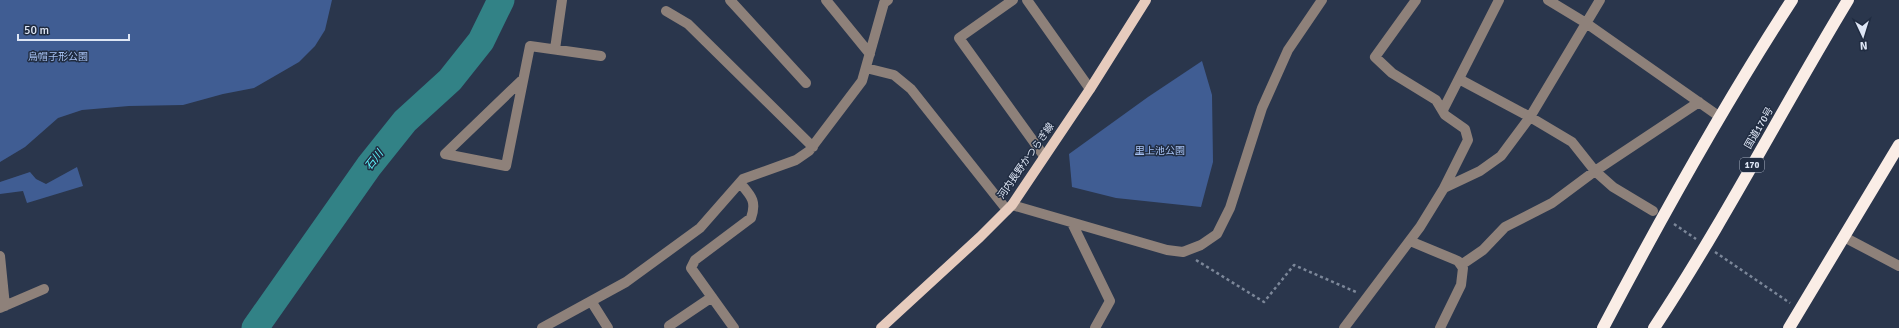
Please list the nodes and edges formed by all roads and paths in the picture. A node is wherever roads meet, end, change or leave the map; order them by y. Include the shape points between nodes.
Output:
1 (562, 0) edge
2 (730, 0) edge
3 (826, 0) edge
4 (888, 0) edge
5 (1013, 0) edge
6 (1027, 0) edge
7 (1146, 0) edge
8 (1322, 0) edge
9 (1416, 0) edge
10 (1499, 0) edge
11 (1548, 0) edge
12 (1600, 0) edge
13 (1792, 0) edge
14 (1848, 0) edge
15 (666, 11) dead end
16 (1586, 23) junction
17 (556, 49) junction
18 (870, 54) junction
19 (601, 56) dead end
20 (866, 68) junction
21 (523, 79) junction
22 (1459, 79) junction
23 (806, 83) dead end
24 (1090, 89) junction
25 (1699, 102) junction
26 (1443, 110) junction
27 (1720, 116) junction
28 (1530, 117) junction
29 (1899, 145) edge
30 (813, 147) junction
31 (1044, 156) junction
32 (1595, 171) junction
33 (740, 183) junction
34 (1444, 188) junction
35 (1009, 207) junction
36 (1657, 214) junction
37 (1072, 223) junction
38 (1844, 237) junction
39 (1410, 241) junction
40 (1706, 245) junction
41 (1183, 252) junction
42 (0, 256) edge
43 (1461, 265) junction
44 (1899, 266) edge
45 (44, 289) dead end
46 (712, 297) junction
47 (1368, 297) junction
48 (590, 301) junction
49 (2, 307) edge
50 (1800, 311) junction
51 (669, 326) dead end
52 (542, 328) edge
53 (608, 328) edge
54 (734, 328) edge
55 (881, 328) edge
56 (1096, 328) edge
57 (1344, 328) edge
58 (1440, 328) edge
59 (1602, 328) edge
60 (1654, 328) edge
61 (1789, 328) edge

1 - 17 street
2 - 23 street
3 - 18 street
4 - 18 street via 884,3
5 - 31 street via 959,38
6 - 24 street
7 - 24 main road, 河内長野かつらぎ線
8 - 41 street via 1285,57 1262,108 1230,208 1216,234 1201,245
9 - 26 street via 1376,57 1392,73 1436,100
10 - 22 street
11 - 16 street
12 - 16 street
13 - 27 highway
14 - 40 highway, 国道170号 / 170
15 - 30 street via 688,24
16 - 25 street
16 - 28 street
17 - 19 street
17 - 21 street via 530,46
18 - 20 street
20 - 30 street via 862,81
20 - 35 street via 894,75 911,89
21 - 21 street via 518,85 445,154 506,166
22 - 26 street
22 - 28 street
24 - 31 main road, 河内長野かつらぎ線
25 - 27 street
25 - 32 street
26 - 34 street via 1445,115 1465,129 1468,140
27 - 36 highway
28 - 32 street via 1572,142
28 - 34 street via 1501,156 1480,171
29 - 38 highway
30 - 33 street via 796,160 743,179
31 - 35 main road, 河内長野かつらぎ線
32 - 36 street via 1613,187
32 - 43 street via 1552,203 1506,227 1483,250
33 - 46 street via 753,199 754,209 750,218 695,260 692,268
33 - 48 street via 700,228 626,282
34 - 39 street
35 - 37 street
35 - 55 main road, 河内長野かつらぎ線
36 - 40 path
36 - 59 highway
37 - 41 street via 1167,250
37 - 56 street via 1110,301
38 - 44 street
38 - 50 highway
39 - 43 street via 1458,261
39 - 47 street
40 - 50 path
40 - 60 highway, 国道170号 / 170
41 - 47 path via 1264,302 1294,265
42 - 49 street
43 - 58 street via 1464,268 1461,285
45 - 49 street
46 - 51 street
46 - 54 street
47 - 57 street
48 - 52 street
48 - 53 street
50 - 61 highway

